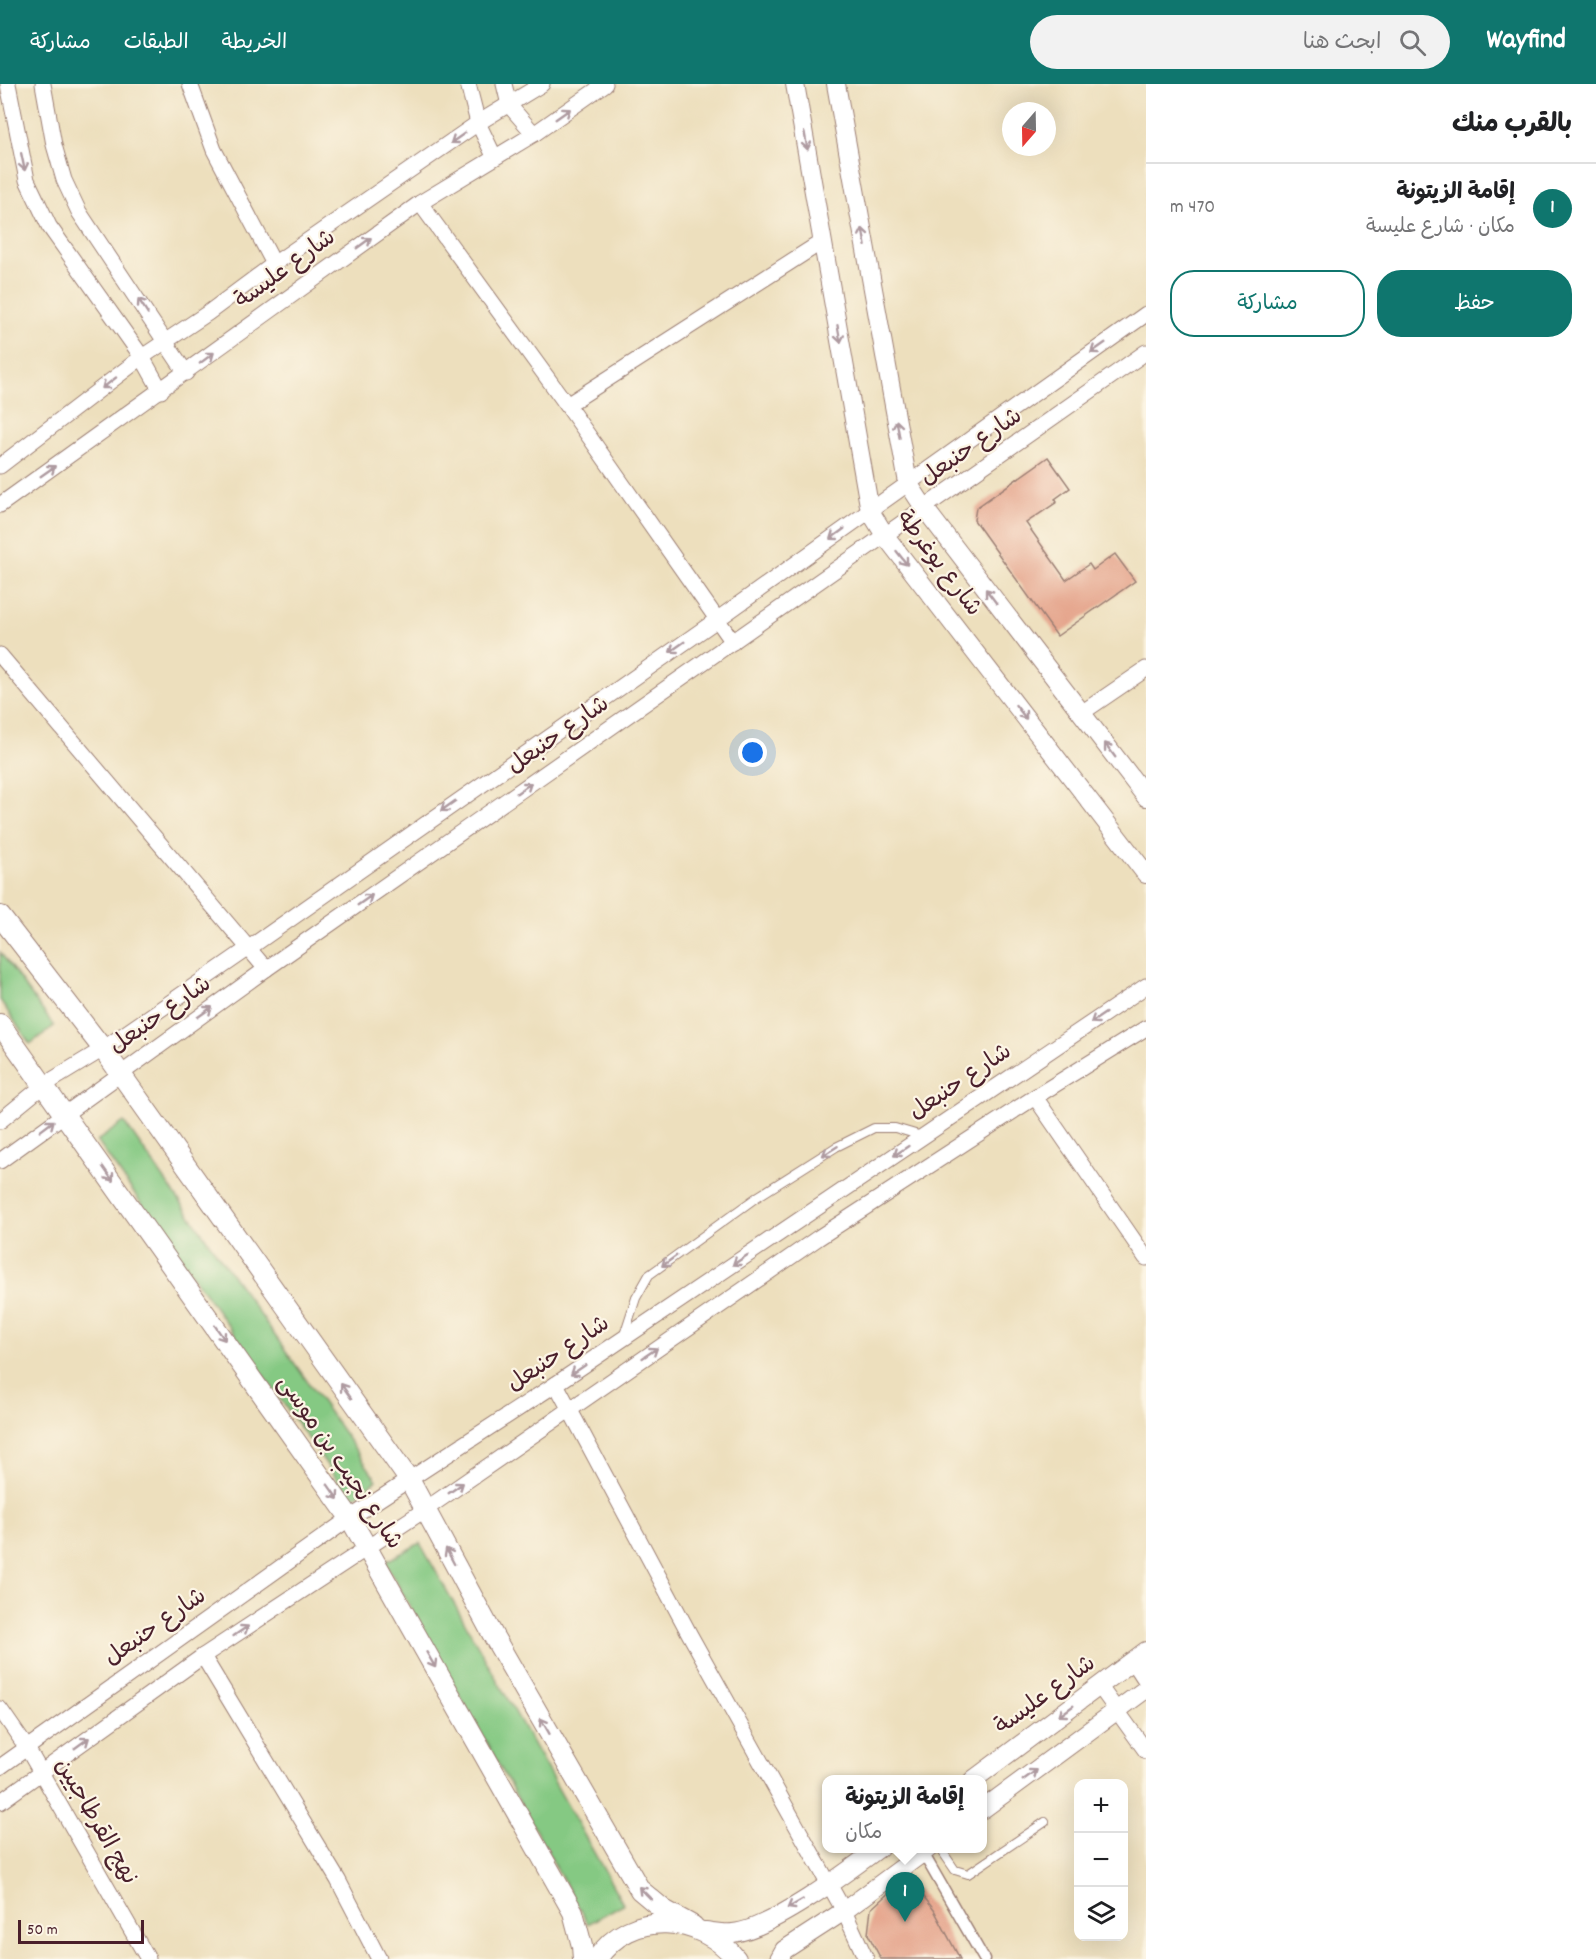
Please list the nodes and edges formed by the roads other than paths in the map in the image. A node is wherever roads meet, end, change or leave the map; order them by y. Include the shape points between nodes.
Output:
1 (8, 84) edge
2 (43, 84) edge
3 (190, 84) edge
4 (468, 84) edge
5 (504, 84) edge
6 (542, 84) edge
7 (605, 84) edge
8 (795, 84) edge
9 (836, 84) edge
10 (509, 105) junction
11 (478, 123) junction
12 (534, 134) junction
13 (494, 156) junction
14 (420, 203) junction
15 (823, 241) junction
16 (274, 264) junction
17 (1146, 315) edge
18 (166, 341) junction
19 (1146, 352) edge
20 (142, 357) junction
21 (186, 373) junction
22 (161, 391) junction
23 (567, 405) junction
24 (0, 466) edge
25 (908, 483) junction
26 (0, 505) edge
27 (925, 509) junction
28 (870, 511) junction
29 (886, 537) junction
30 (718, 619) junction
31 (733, 642) junction
32 (0, 655) edge
33 (1146, 669) edge
34 (1083, 712) junction
35 (1146, 797) edge
36 (1146, 874) edge
37 (0, 916) edge
38 (249, 948) junction
39 (266, 969) junction
40 (1146, 986) edge
41 (0, 1024) edge
42 (1146, 1028) edge
43 (103, 1049) junction
44 (120, 1073) junction
45 (44, 1085) junction
46 (1035, 1097) junction
47 (65, 1112) junction
48 (0, 1121) edge
49 (923, 1136) junction
50 (0, 1161) edge
51 (1146, 1258) edge
52 (623, 1339) junction
53 (556, 1384) junction
54 (569, 1408) junction
55 (410, 1481) junction
56 (426, 1509) junction
57 (351, 1518) junction
58 (366, 1546) junction
59 (203, 1656) junction
60 (1139, 1656) edge
61 (1146, 1681) edge
62 (1100, 1687) junction
63 (1146, 1689) edge
64 (0, 1709) edge
65 (1118, 1712) junction
66 (27, 1748) junction
67 (1146, 1751) edge
68 (0, 1767) edge
69 (40, 1773) junction
70 (979, 1775) edge
71 (0, 1802) edge
72 (987, 1806) edge
73 (1045, 1822) dead end
74 (872, 1853) edge
75 (927, 1853) edge
76 (932, 1853) edge
77 (935, 1853) edge
78 (829, 1885) junction
79 (844, 1911) junction
80 (699, 1929) junction
81 (148, 1959) edge
82 (380, 1959) edge
83 (583, 1959) edge
84 (597, 1959) edge
85 (736, 1959) edge
86 (779, 1959) edge
87 (866, 1959) edge
88 (984, 1959) edge

1 -> 20 street via 27,180 36,203
18 -> 2 street via 79,212 54,145
3 - 16 street via 214,150
4 - 11 street
5 - 10 street
6 - 10 street, شارع عليسة
12 -> 7 street, شارع عليسة
8 -> 15 street, شارع يوغرطة
25 -> 9 street, شارع يوغرطة
10 - 11 street, شارع عليسة
10 - 12 street
11 - 13 street
11 -> 16 street, شارع عليسة
12 - 13 street, شارع عليسة
13 - 14 street, شارع عليسة
21 -> 14 street, شارع عليسة
14 - 23 street
15 - 23 street
15 -> 28 street, شارع يوغرطة
16 - 18 street, شارع عليسة
17 -> 25 street, شارع حنبعل
18 - 20 street, شارع عليسة
18 - 21 street
19 - 27 street, شارع حنبعل
20 - 22 street
20 -> 24 street, شارع عليسة
21 - 22 street, شارع عليسة
26 -> 22 street, شارع عليسة
23 - 30 street
25 - 27 street, شارع يوغرطة
25 - 28 street, شارع حنبعل
27 - 29 street, شارع حنبعل
34 -> 27 street, شارع يوغرطة
28 - 29 street, شارع يوغرطة
28 -> 30 street, شارع حنبعل
29 - 31 street, شارع حنبعل
29 -> 36 street, شارع يوغرطة
30 - 31 street
30 -> 38 street, شارع حنبعل
39 -> 31 street, شارع حنبعل
32 - 38 street
33 - 34 street
35 -> 34 street, شارع يوغرطة
37 - 43 main road
38 - 39 street
38 - 43 street, شارع حنبعل
44 -> 39 street, شارع حنبعل
40 -> 49 street, شارع حنبعل
41 - 45 main road, شارع نجيب بن موسى
42 - 46 street, شارع حنبعل
43 - 44 main road
43 - 45 street, شارع حنبعل
44 - 47 street, شارع حنبعل
55 -> 44 main road
45 - 47 main road, شارع نجيب بن موسى
45 - 48 street, شارع حنبعل
46 - 51 street
54 -> 46 street, شارع حنبعل via 818,1238
50 -> 47 street, شارع حنبعل
47 -> 57 main road, شارع نجيب بن موسى
49 -> 52 street, شارع حنبعل
49 -> 52 lane via 895,1128 874,1128 836,1147 758,1197 649,1275 636,1298
52 -> 53 street, شارع حنبعل
53 - 54 street
53 - 55 street, شارع حنبعل
56 -> 54 street, شارع حنبعل
54 - 78 street
55 - 56 main road
55 - 57 street, شارع حنبعل
56 - 58 street, شارع حنبعل
80 -> 56 main road via 664,1910 640,1890 515,1675
57 - 58 main road, شارع نجيب بن موسى
57 - 66 street, شارع حنبعل
59 -> 58 street, شارع حنبعل
58 -> 83 main road, شارع نجيب بن موسى via 573,1912
69 -> 59 street, شارع حنبعل
59 - 82 street via 338,1880
60 - 61 street
60 - 62 street, شارع عليسة
62 - 65 street
62 -> 70 street, شارع عليسة
63 - 65 street
64 - 66 street, نهج القرطاجيين
65 - 67 street
72 -> 65 street
66 - 68 street, شارع حنبعل
66 - 69 street, نهج القرطاجيين
69 - 71 street, شارع حنبعل
69 - 81 street, نهج القرطاجيين
73 - 77 lane via 968,1874 955,1870
74 - 78 street
75 - 79 street
76 - 88 street
78 - 79 street
78 -> 80 street via 766,1921 734,1933
79 - 86 street via 784,1950
79 - 87 street
80 - 84 main road via 673,1922 652,1923 616,1939
80 - 85 main road via 722,1942

